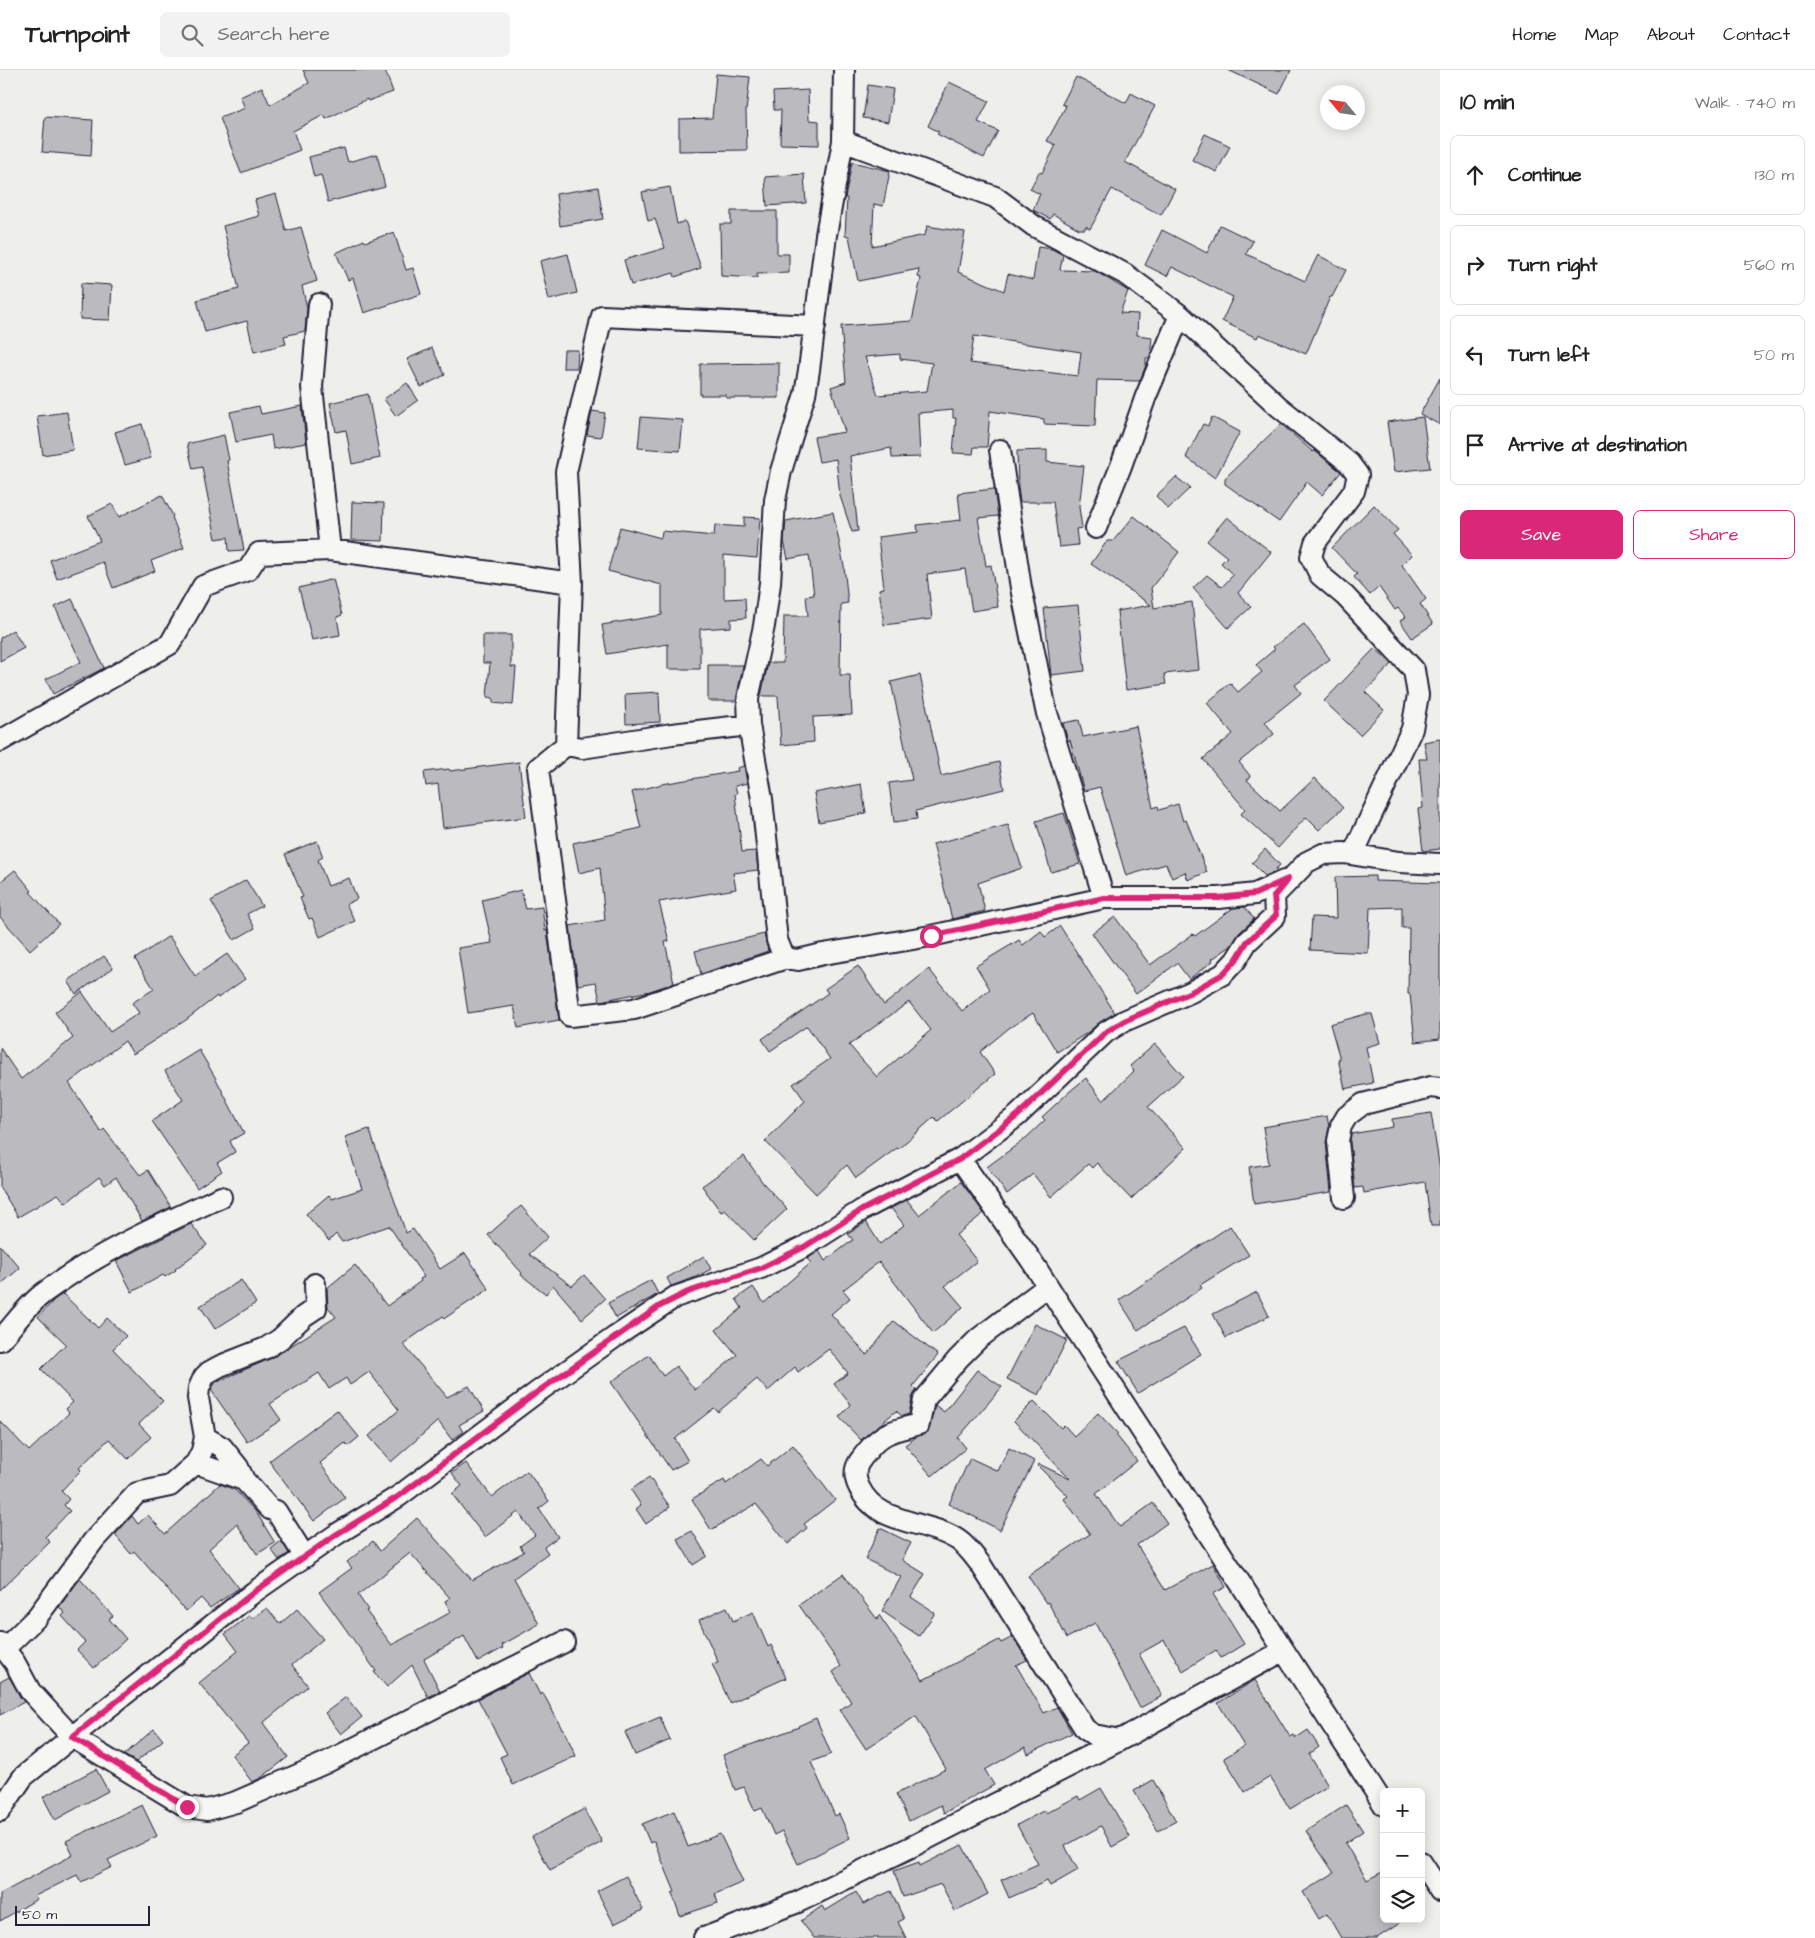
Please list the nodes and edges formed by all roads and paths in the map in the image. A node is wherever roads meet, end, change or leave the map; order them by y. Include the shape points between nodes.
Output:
1 (844, 70) edge
2 (843, 141) junction
3 (319, 304) dead end
4 (1180, 315) junction
5 (815, 326) junction
6 (1000, 450) dead end
7 (1096, 528) dead end
8 (330, 550) junction
9 (572, 583) junction
10 (749, 724) junction
11 (0, 741) edge
12 (566, 745) junction
13 (1353, 854) junction
14 (1440, 864) edge
15 (1288, 879) junction
16 (1104, 898) junction
17 (1146, 910) dead end
18 (786, 958) junction
19 (1440, 1088) edge
20 (960, 1159) junction
21 (221, 1197) dead end
22 (1344, 1198) dead end
23 (315, 1284) dead end
24 (1048, 1286) junction
25 (0, 1340) edge
26 (205, 1437) junction
27 (196, 1463) junction
28 (244, 1480) junction
29 (305, 1557) junction
30 (564, 1642) dead end
31 (2, 1646) edge
32 (1283, 1652) junction
33 (72, 1737) junction
34 (1120, 1740) junction
35 (1380, 1799) edge
36 (0, 1811) edge
37 (1425, 1868) edge
38 (1440, 1891) edge
39 (704, 1938) edge

1 - 2 street
2 - 4 street via 995,197 1034,226 1125,274
2 - 5 street via 826,234
3 - 8 street via 312,387
4 - 7 street
4 - 13 street via 1278,406 1349,463 1358,475 1354,491 1315,543 1311,557 1320,575 1345,596 1414,670 1418,695 1412,729
5 - 9 street via 602,316 566,472
5 - 10 street via 805,394 775,500 770,583 748,699
6 - 16 street via 1021,588 1046,710
8 - 9 street
8 - 11 street via 259,552 248,570 203,586 170,644
9 - 12 street
10 - 12 street via 582,748
10 - 18 street via 762,799 777,940
12 - 18 street via 538,768 570,1016 634,1010
13 - 14 street via 1399,862
13 - 15 street via 1323,854
15 - 16 street via 1255,894 1219,898
15 - 20 street via 1274,896 1276,916 1247,942 1223,974 1106,1032 1017,1116
16 - 17 street
16 - 18 street via 931,936 798,960
19 - 22 street via 1431,1087 1363,1104 1347,1116 1338,1141
20 - 24 street
20 - 29 street via 862,1210 804,1247 761,1268 688,1292 660,1306 536,1393 399,1496
21 - 25 street via 133,1238 45,1292
23 - 26 street via 316,1308 280,1339 220,1366 204,1378 198,1398
24 - 32 street
24 - 34 street via 978,1339 924,1400 919,1424 888,1433 866,1452 857,1466 855,1480 870,1504 881,1513 947,1534 967,1548 1085,1729 1094,1735
26 - 27 street
26 - 28 street via 222,1447
27 - 28 street
27 - 31 street via 170,1486 137,1493 94,1540 37,1617
28 - 29 street via 270,1510 276,1510
29 - 33 street via 254,1592
30 - 33 street via 325,1763 236,1802 207,1810 187,1807
31 - 33 street via 30,1691
32 - 34 street
32 - 35 street
33 - 36 street via 23,1778
34 - 39 street via 798,1902
37 - 38 street

